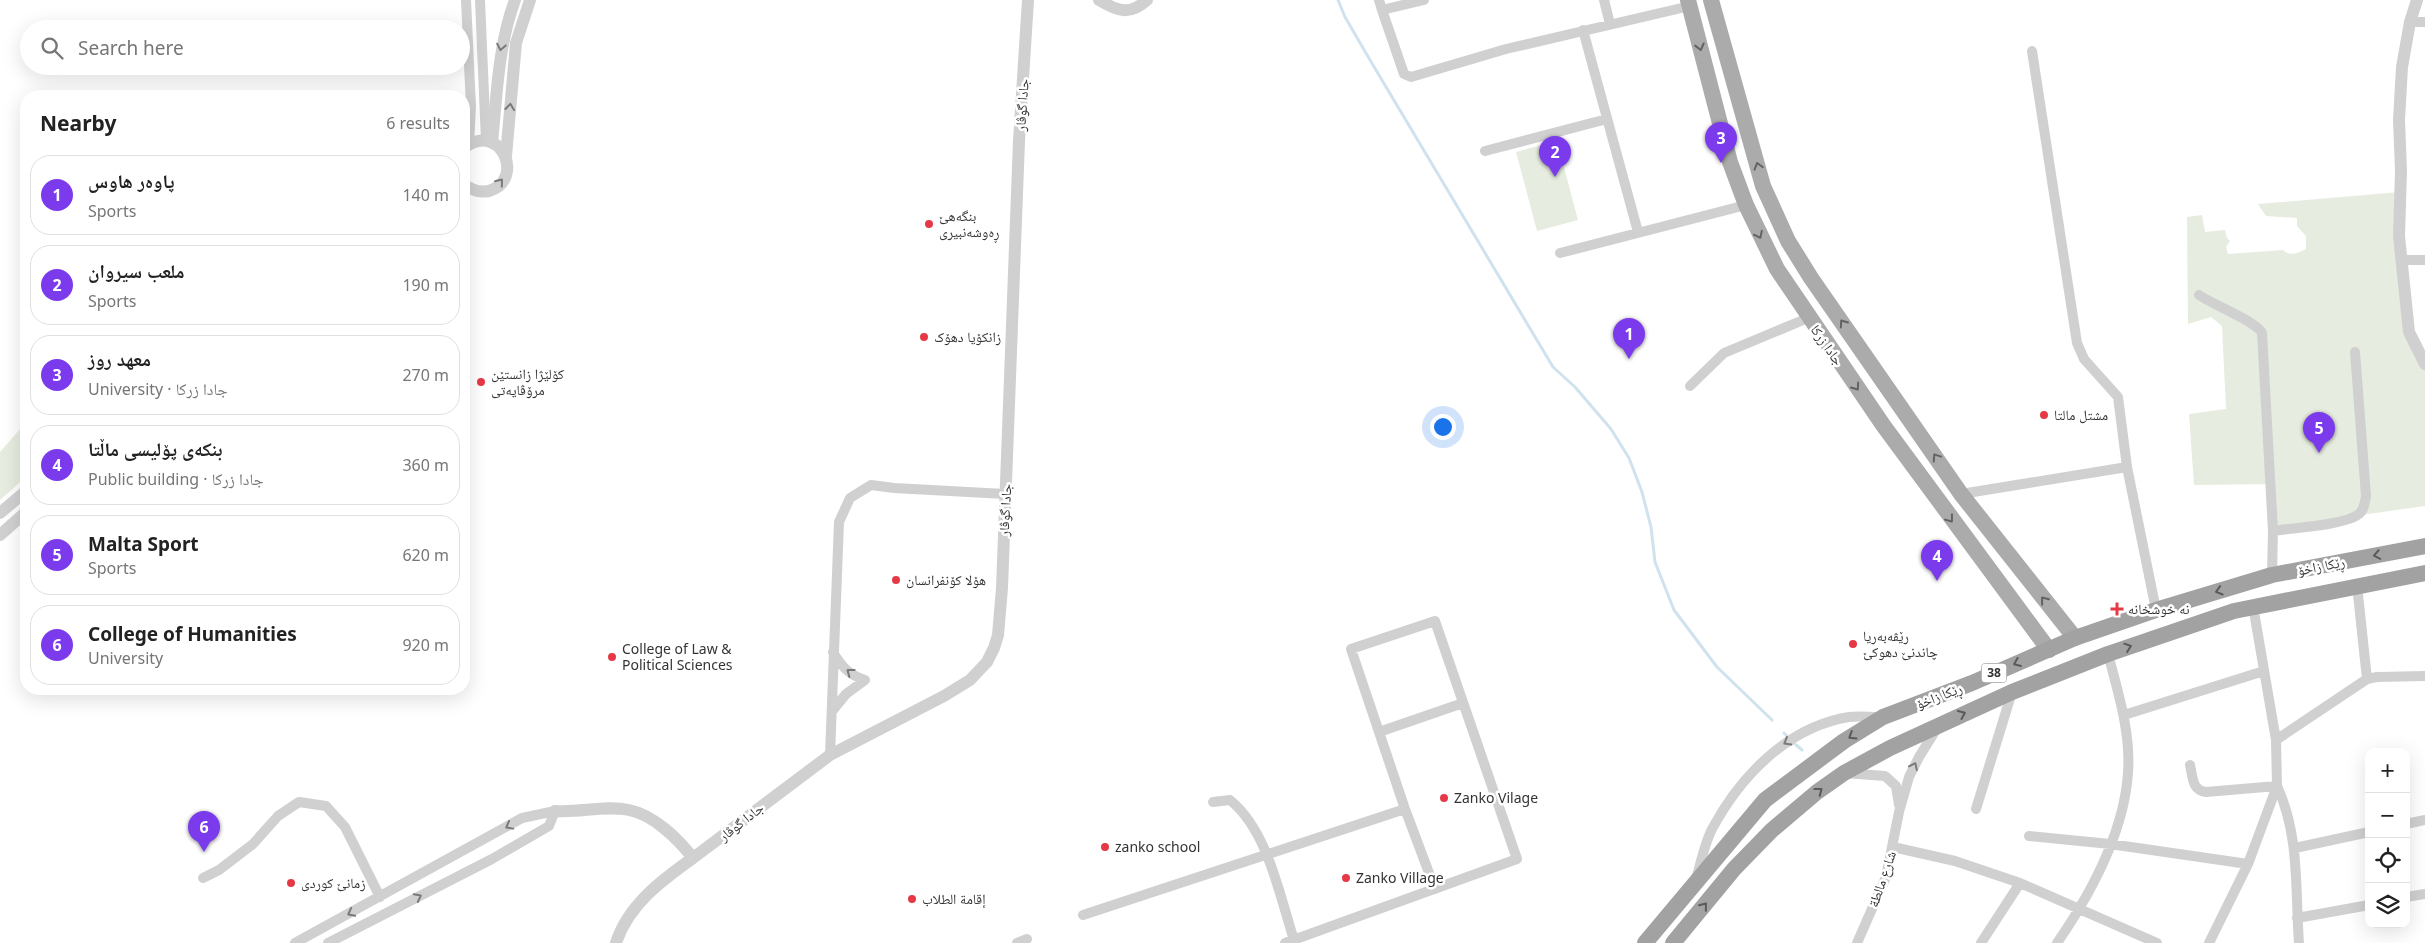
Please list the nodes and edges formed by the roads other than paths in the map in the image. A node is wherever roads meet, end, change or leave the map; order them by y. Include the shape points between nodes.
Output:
1 (466, 0) edge
2 (480, 0) edge
3 (515, 0) edge
4 (530, 0) edge
5 (1028, 0) edge
6 (1099, 0) edge
7 (1147, 0) edge
8 (1424, 0) edge
9 (1604, 0) edge
10 (1711, 0) edge
11 (2416, 0) edge
12 (1689, 3) edge
13 (1381, 5) edge
14 (467, 20) edge
15 (2410, 22) junction
16 (2425, 22) edge
17 (1610, 24) junction
18 (1583, 30) junction
19 (2032, 51) dead end
20 (470, 71) edge
21 (1608, 119) junction
22 (470, 120) edge
23 (489, 142) junction
24 (470, 145) edge
25 (1486, 151) dead end
26 (506, 156) junction
27 (470, 188) edge
28 (1746, 206) junction
29 (1638, 232) junction
30 (1560, 253) dead end
31 (2401, 260) junction
32 (2425, 260) edge
33 (2199, 295) dead end
34 (1808, 318) junction
35 (2355, 352) dead end
36 (2425, 364) edge
37 (1690, 386) dead end
38 (2127, 467) junction
39 (1007, 489) junction
40 (1961, 494) junction
41 (20, 496) edge
42 (0, 513) edge
43 (20, 517) edge
44 (2273, 530) junction
45 (0, 535) edge
46 (2425, 546) edge
47 (2425, 572) edge
48 (2272, 575) junction
49 (2357, 585) junction
50 (2253, 606) junction
51 (2156, 610) junction
52 (2060, 620) junction
53 (2037, 634) junction
54 (2075, 638) junction
55 (2048, 650) junction
56 (833, 652) junction
57 (2108, 654) junction
58 (2264, 671) junction
59 (2425, 676) edge
60 (2367, 679) junction
61 (2012, 692) junction
62 (1463, 703) junction
63 (832, 711) junction
64 (2124, 715) junction
65 (1883, 717) junction
66 (1940, 724) junction
67 (1379, 732) junction
68 (2276, 740) junction
69 (830, 755) junction
70 (2190, 765) dead end
71 (1844, 773) junction
72 (2277, 786) junction
73 (1213, 802) dead end
74 (1405, 809) junction
75 (1976, 809) dead end
76 (555, 811) junction
77 (1899, 812) junction
78 (2425, 820) edge
79 (2410, 823) edge
80 (1735, 833) junction
81 (2365, 833) edge
82 (2029, 836) dead end
83 (2110, 844) junction
84 (1893, 847) junction
85 (1752, 848) junction
86 (2295, 848) junction
87 (1266, 855) junction
88 (694, 858) junction
89 (2248, 864) junction
90 (203, 878) dead end
91 (1695, 883) junction
92 (2020, 883) junction
93 (1435, 889) junction
94 (2425, 894) edge
95 (2410, 896) edge
96 (380, 897) junction
97 (2365, 905) edge
98 (2080, 909) junction
99 (1083, 915) dead end
100 (2297, 918) junction
101 (1289, 941) edge
102 (295, 943) edge
103 (328, 943) edge
104 (616, 943) edge
105 (1645, 943) edge
106 (1673, 943) edge
107 (1857, 943) edge
108 (1981, 943) edge
109 (2057, 943) edge
110 (2157, 943) edge
111 (2209, 943) edge
112 (2299, 943) edge

1 - 14 street
2 - 23 street
3 -> 23 street via 499,57
26 -> 4 street via 516,44
5 - 39 street, جادا گوڤار via 1019,150
6 - 7 street via 1115,10 1124,11 1139,7
8 - 13 street
9 - 17 street
40 -> 10 main road, جادا زرکا via 1811,278 1785,234 1763,186
11 - 15 street
12 - 17 street
12 -> 28 main road, جادا زرکا via 1730,162
13 - 18 street via 1404,74 1411,77
15 - 16 street
15 - 31 street via 2402,67 2399,120
17 - 18 street
18 - 21 street
19 - 38 street via 2077,344 2084,359 2118,398
20 - 22 street
21 - 25 street
21 - 29 street
23 - 24 street
23 - 26 street
27 -> 26 street via 479,192 494,189 505,178
28 - 29 street
28 -> 34 main road, جادا زرکا via 1777,270
29 - 30 street
31 - 32 street
31 - 36 street via 2409,332
33 - 44 street via 2255,324 2262,333
34 - 37 street via 1724,353
34 -> 53 main road, جادا زرکا via 1939,504
35 - 44 street via 2366,496 2363,509 2346,520
38 - 40 street
38 - 51 street
39 - 56 street via 1004,494 871,485 850,498 839,522
39 - 69 street, جادا گوڤار via 998,635 988,662 960,687
52 -> 40 main road, جادا زرکا
41 - 42 street
43 - 45 street
44 - 48 street
46 -> 48 highway, ڕێکا زاخۆ / 38
47 - 49 highway, ڕێکا زاخۆ / 38
48 -> 51 highway, ڕێکا زاخۆ / 38
49 - 50 highway, ڕێکا زاخۆ / 38
49 - 60 street
57 -> 50 highway, ڕێکا زاخۆ / 38
50 - 58 street
51 - 54 highway, ڕێکا زاخۆ / 38
52 - 53 main road via 2058,629 2051,636
52 - 54 main road, جادا زرکا
53 - 55 main road, جادا زرکا
54 - 55 highway, ڕێکا زاخۆ / 38
55 -> 65 highway, ڕێکا زاخۆ / 38
56 - 63 street
63 -> 56 street via 846,694 865,680 849,673
57 - 61 highway, ڕێکا زاخۆ / 38
57 - 64 street
58 - 64 street
58 - 68 street
59 - 60 street
60 - 68 street
66 -> 61 highway, ڕێکا زاخۆ / 38
61 - 75 street
62 - 67 street
62 - 67 street via 1434,621 1351,649
62 - 93 street via 1517,859
63 - 69 street
64 - 83 street via 2128,772 2123,811
65 -> 80 highway, ڕێکا زاخۆ / 38 via 1798,774 1765,800
65 -> 91 street via 1849,717 1806,731 1780,747 1742,782 1712,830
66 - 71 highway, ڕێکا زاخۆ / 38
77 -> 66 street, شارع مالطة via 1911,772
67 - 74 street
68 - 72 street
69 - 88 street, جادا گوڤار
70 - 72 street via 2194,786 2199,791
71 - 77 street, شارع مالطة via 1881,774 1891,779 1897,791
85 -> 71 highway, ڕێکا زاخۆ / 38
72 - 86 street via 2287,807
72 - 89 street
73 - 87 street via 1230,800 1243,811 1256,830
74 - 87 street
74 - 93 street
76 - 88 street via 628,810 644,815 684,846
76 -> 96 street via 522,818
103 -> 76 street via 508,850 549,826
77 - 84 street, شارع مالطة
78 - 79 street
80 - 85 highway
80 - 91 highway, ڕێکا زاخۆ / 38
81 - 86 street
82 - 83 street
83 - 89 street
83 - 98 street
84 - 92 street via 1955,861
84 - 107 street, شارع مالطة via 1886,877
106 -> 85 highway, ڕێکا زاخۆ / 38
86 - 100 street
87 - 99 street
87 - 101 street
88 - 104 street, جادا گوڤار via 638,904 623,925
89 - 111 street
90 - 96 street via 253,844 278,816 299,802 326,806 346,827
91 - 105 highway, ڕێکا زاخۆ / 38
92 - 98 street
92 - 108 street
93 - 101 street
94 - 95 street
96 -> 102 street
97 - 100 street
98 - 109 street
98 - 110 street
100 - 112 street

